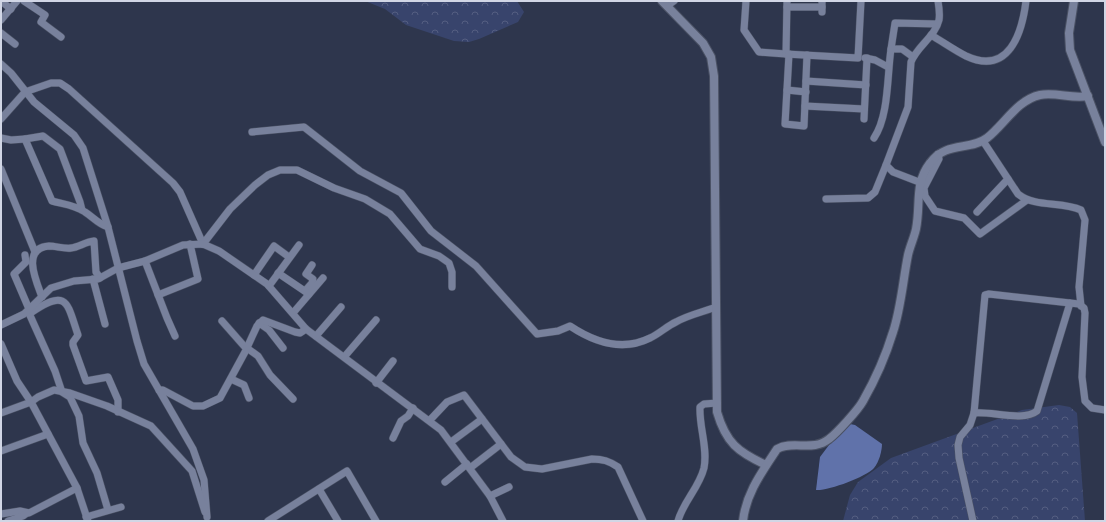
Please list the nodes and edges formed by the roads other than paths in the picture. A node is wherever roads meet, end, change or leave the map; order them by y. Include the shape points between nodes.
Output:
1 (1, 1) edge
2 (17, 1) edge
3 (24, 1) edge
4 (674, 1) edge
5 (746, 1) edge
6 (861, 1) edge
7 (938, 1) edge
8 (1026, 1) edge
9 (1074, 1) edge
10 (664, 3) edge
11 (787, 4) edge
12 (804, 4) edge
13 (822, 7) edge
14 (10, 9) junction
15 (1, 20) edge
16 (937, 24) junction
17 (1, 32) edge
18 (931, 35) junction
19 (61, 37) dead end
20 (15, 44) dead end
21 (891, 49) junction
22 (788, 54) junction
23 (808, 55) junction
24 (913, 57) junction
25 (858, 58) junction
26 (868, 58) junction
27 (1, 64) edge
28 (888, 67) junction
29 (806, 81) junction
30 (866, 84) junction
31 (787, 90) junction
32 (25, 92) junction
33 (806, 92) junction
34 (1088, 96) junction
35 (805, 106) junction
36 (864, 109) junction
37 (1, 119) edge
38 (864, 119) dead end
39 (252, 132) dead end
40 (1, 138) edge
41 (874, 138) dead end
42 (26, 139) junction
43 (983, 141) junction
44 (1105, 142) edge
45 (938, 154) junction
46 (886, 165) junction
47 (1, 169) edge
48 (1008, 179) junction
49 (919, 182) junction
50 (826, 199) dead end
51 (1027, 200) junction
52 (82, 210) junction
53 (977, 212) dead end
54 (108, 227) junction
55 (190, 244) junction
56 (203, 244) junction
57 (298, 245) dead end
58 (35, 252) junction
59 (25, 255) dead end
60 (289, 257) junction
61 (145, 261) junction
62 (312, 265) dead end
63 (118, 268) junction
64 (278, 273) junction
65 (254, 275) junction
66 (96, 278) junction
67 (323, 278) dead end
68 (269, 286) junction
69 (452, 287) dead end
70 (307, 293) junction
71 (158, 295) junction
72 (42, 297) junction
73 (1070, 303) junction
74 (1081, 306) junction
75 (342, 307) dead end
76 (716, 307) junction
77 (29, 311) junction
78 (292, 313) junction
79 (376, 320) dead end
80 (222, 321) dead end
81 (259, 323) junction
82 (105, 324) dead end
83 (1, 325) edge
84 (306, 329) junction
85 (175, 336) dead end
86 (316, 336) junction
87 (1, 344) edge
88 (283, 348) dead end
89 (247, 349) junction
90 (345, 356) junction
91 (393, 361) dead end
92 (232, 379) junction
93 (376, 383) junction
94 (159, 390) junction
95 (62, 392) junction
96 (249, 398) dead end
97 (293, 399) dead end
98 (31, 402) junction
99 (717, 403) junction
100 (412, 408) junction
101 (1105, 410) edge
102 (118, 412) junction
103 (1, 413) edge
104 (974, 414) junction
105 (482, 419) junction
106 (430, 420) junction
107 (48, 434) junction
108 (393, 438) dead end
109 (451, 442) junction
110 (501, 444) junction
111 (1, 451) edge
112 (766, 465) junction
113 (468, 466) junction
114 (445, 482) dead end
115 (509, 487) dead end
116 (77, 488) junction
117 (319, 489) junction
118 (490, 496) junction
119 (121, 506) dead end
120 (108, 510) junction
121 (28, 513) junction
122 (1, 514) edge
123 (87, 519) edge
124 (208, 519) edge
125 (8, 521) edge
126 (32, 521) edge
127 (269, 521) edge
128 (338, 521) edge
129 (376, 521) edge
130 (503, 521) edge
131 (643, 521) edge
132 (678, 521) edge
133 (743, 521) edge
134 (973, 521) edge

1 - 14 street
2 - 14 street
3 - 19 street via 45,15 41,22
4 - 10 street
5 - 22 street via 744,30 759,52
6 - 25 street
7 - 16 street
8 - 18 street via 1018,38 1006,53 994,59 978,60 967,56
9 - 34 street via 1069,33 1070,50
10 - 76 street via 703,42 711,57 714,76
11 - 12 street
11 - 22 street
12 - 13 street
14 - 15 street
16 - 18 street
16 - 21 street via 895,22
17 - 20 street
18 - 24 street
21 - 24 street via 902,49
21 - 28 street
22 - 23 street
22 - 31 street
23 - 25 street
23 - 29 street
24 - 46 street via 908,107
25 - 26 street
26 - 28 street
26 - 30 street
27 - 32 street
28 - 41 street via 883,116
29 - 30 street
29 - 33 street
30 - 36 street
31 - 33 street
31 - 35 street via 785,124 804,126
32 - 37 street
32 - 54 street via 74,135 83,148
32 - 56 street via 51,83 60,83 69,89 173,183 180,192
33 - 35 street
34 - 43 street via 1078,98 1039,95 1023,102
34 - 44 street
35 - 36 street
36 - 38 street
39 - 76 street via 304,127 355,167 401,193 431,231 476,266 537,334 558,332 570,326 602,343 621,346 650,338 676,322
40 - 42 street
42 - 52 street via 52,201
42 - 52 street via 43,136 60,149
43 - 45 street via 955,147
43 - 48 street
45 - 49 street via 930,162
45 - 51 street via 939,159 924,188 925,196 935,211 964,218 980,234
46 - 49 street via 894,172
46 - 50 street via 875,192 868,198
47 - 58 street
48 - 51 street via 1018,194
48 - 53 street
49 - 112 street via 916,231 909,252 894,332 863,403 828,440 820,445 784,445 777,449
51 - 74 street via 1071,205 1081,210 1085,220 1079,287
52 - 54 street
54 - 63 street
55 - 56 street
55 - 61 street
55 - 71 street via 198,280
56 - 65 street via 219,251
56 - 69 street via 230,209 268,174 284,169 298,170 334,188 365,199 390,214 420,249 449,263
57 - 60 street
58 - 66 street via 48,246 71,248 94,240
58 - 72 street via 33,269
59 - 77 street via 26,262 14,274
60 - 64 street
60 - 65 street via 274,246
61 - 63 street
61 - 71 street
62 - 70 street via 306,274 312,279
63 - 66 street
63 - 94 street via 144,364
64 - 68 street
64 - 70 street
65 - 68 street
66 - 72 street via 51,288
66 - 82 street
67 - 70 street
68 - 78 street
70 - 78 street
71 - 85 street
72 - 77 street
73 - 74 street
73 - 104 street via 1037,411 1027,416 986,412
73 - 104 street via 985,295
74 - 101 street via 1086,313 1082,370 1085,401 1092,408
75 - 86 street
76 - 99 street
77 - 83 street
77 - 95 street via 56,371
77 - 102 street via 58,299 67,303 78,335 73,345 86,381 108,377 118,400
78 - 84 street
79 - 90 street
80 - 89 street
81 - 84 street via 263,320 268,321 300,333
81 - 88 street via 270,330
81 - 89 street
84 - 86 street
86 - 90 street
87 - 98 street via 17,381
89 - 92 street
89 - 97 street via 258,356 270,375
90 - 93 street
91 - 93 street
92 - 94 street via 220,398 203,406 193,406
92 - 96 street via 244,385
93 - 100 street
94 - 124 street via 193,449 204,480
95 - 98 street via 54,390
95 - 102 street
95 - 120 street via 70,397 79,416 83,443 97,473
98 - 103 street
98 - 107 street
99 - 112 street via 723,431 744,452
99 - 132 street via 704,404 700,407 704,468 682,508
100 - 106 street
100 - 108 street via 408,416 401,421
102 - 124 street via 151,426 192,471
104 - 134 street via 958,445
105 - 106 street via 464,396 447,402
105 - 109 street
105 - 110 street
106 - 109 street
107 - 111 street
107 - 116 street
109 - 113 street
110 - 113 street
110 - 131 street via 518,463 533,469 551,468 592,458 610,462 618,467
112 - 133 street via 744,508
113 - 114 street
113 - 118 street
115 - 118 street
116 - 121 street
116 - 123 street
117 - 127 street
117 - 128 street
117 - 129 street via 347,471
118 - 130 street
119 - 120 street
120 - 123 street
121 - 122 street
121 - 125 street
121 - 126 street

